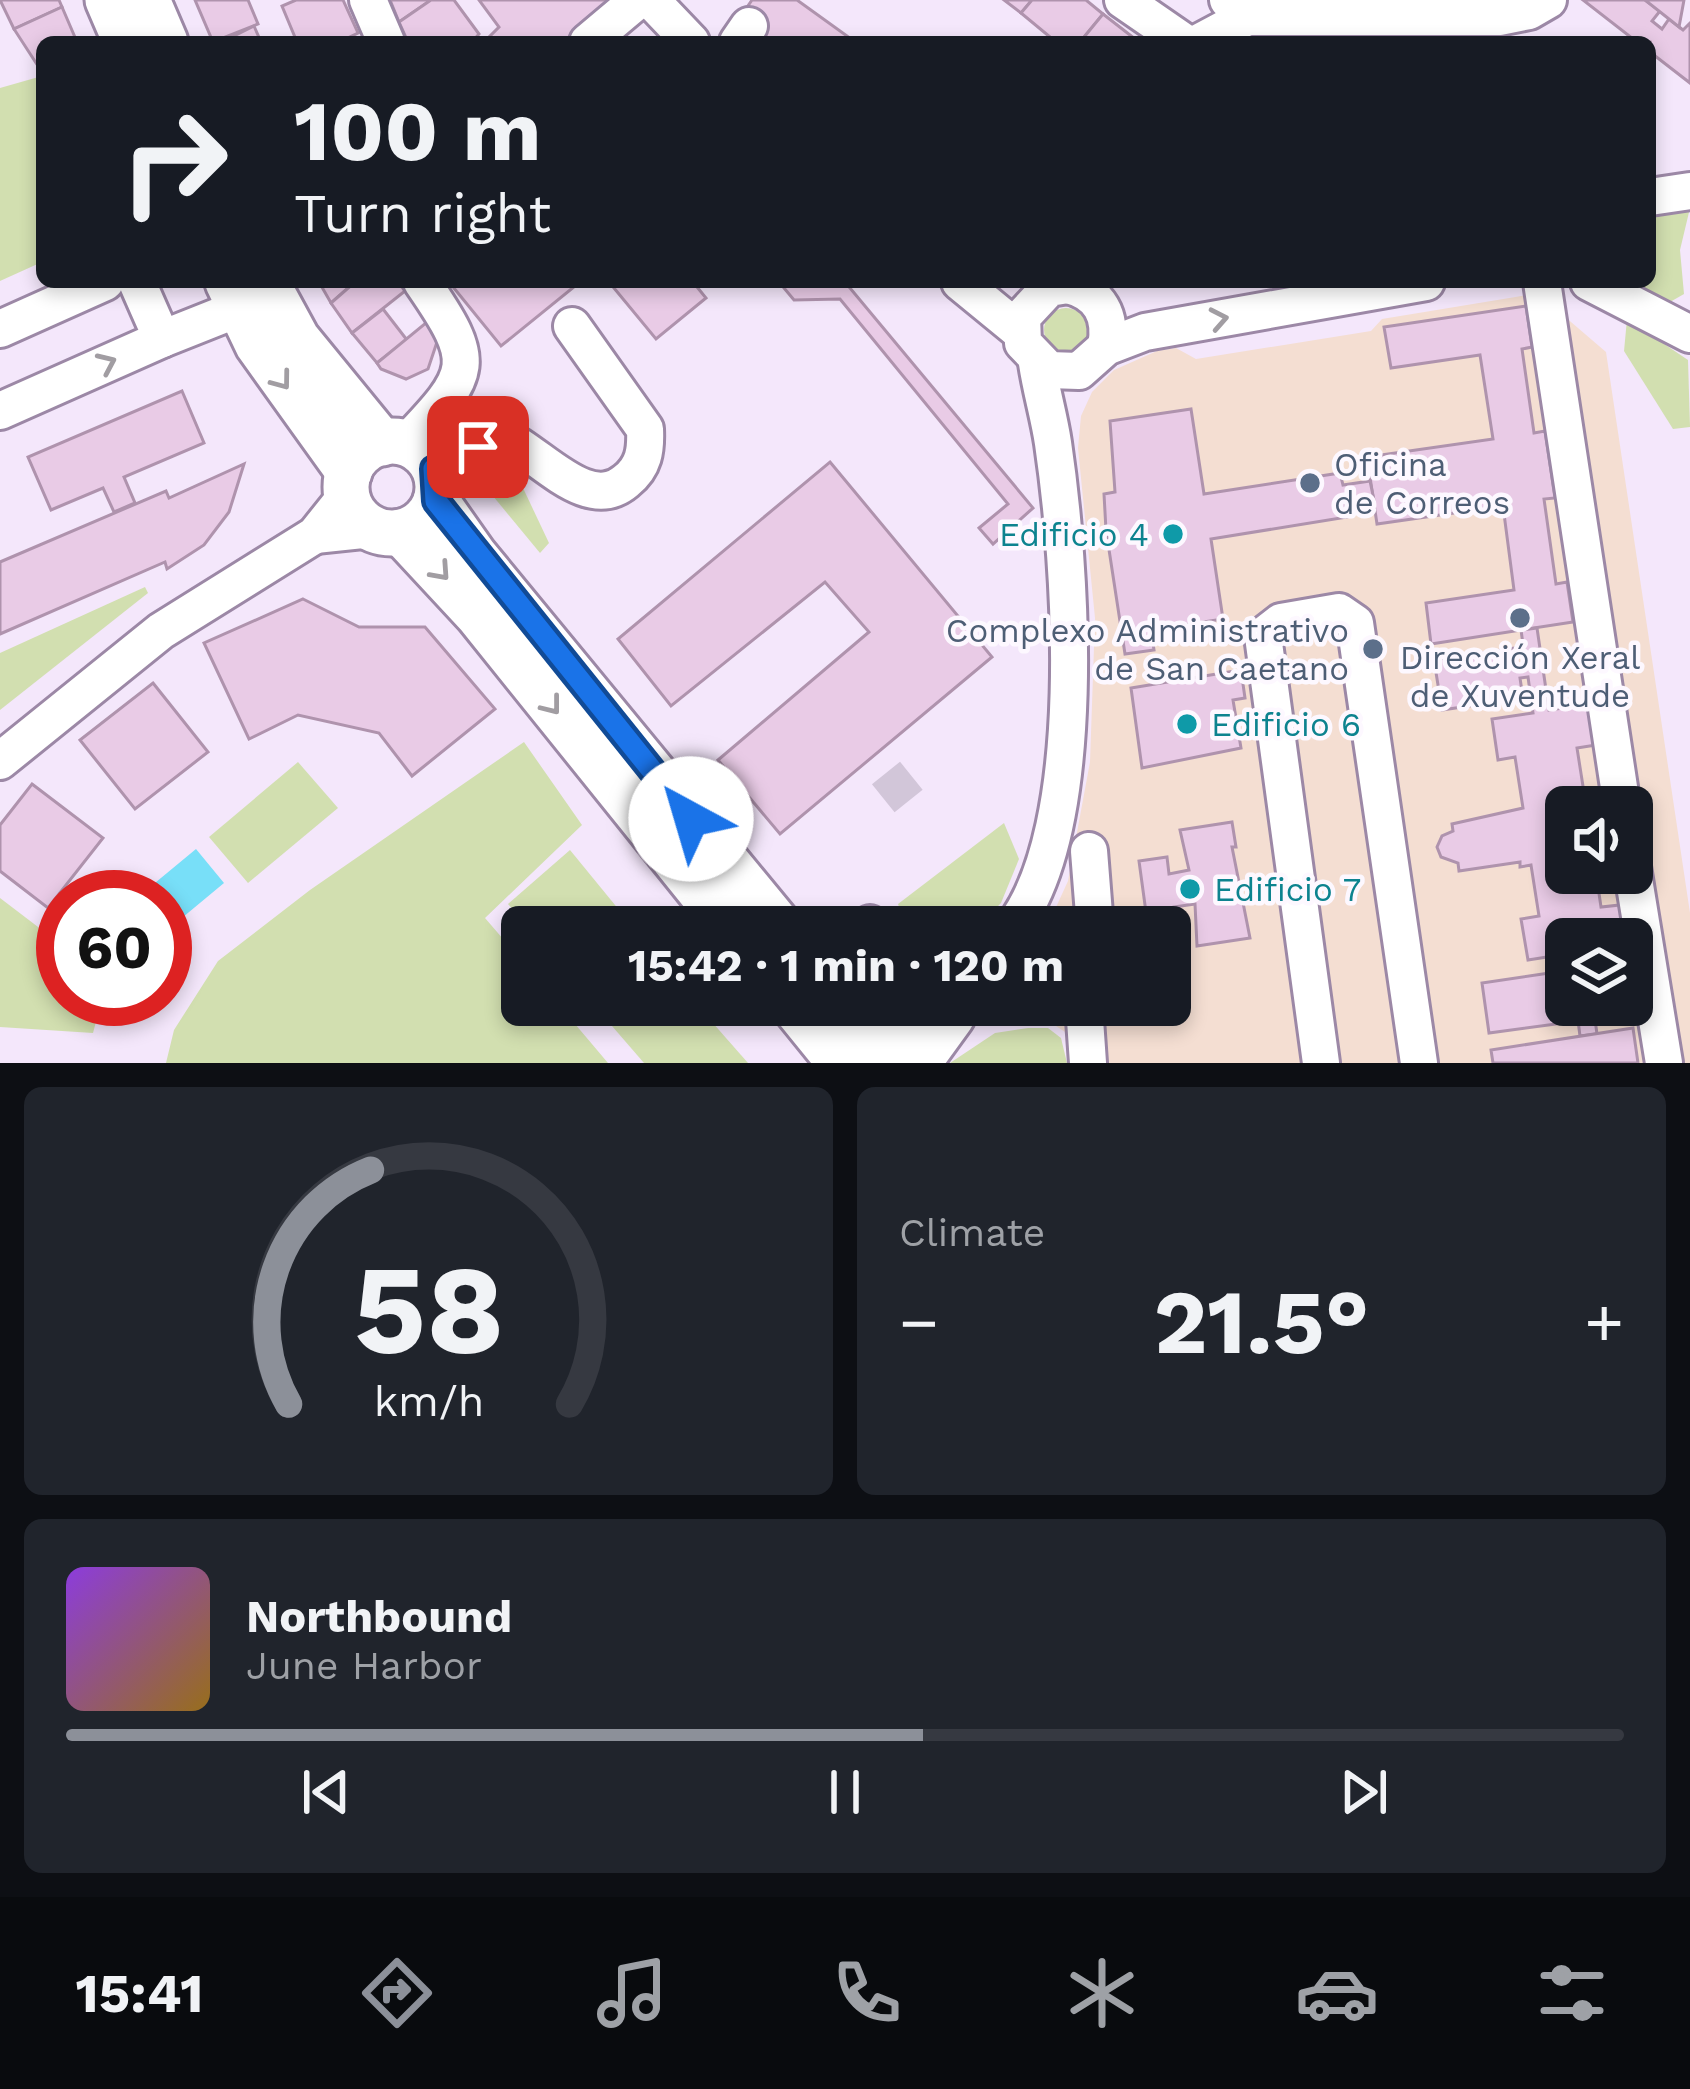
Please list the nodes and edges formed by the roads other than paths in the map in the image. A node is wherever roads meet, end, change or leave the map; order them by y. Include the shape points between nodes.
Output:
1 (108, 0) edge
2 (147, 0) edge
3 (368, 0) edge
4 (1123, 0) edge
5 (1548, 0) edge
6 (651, 5) edge
7 (1238, 9) edge
8 (123, 36) edge
9 (162, 36) edge
10 (383, 36) edge
11 (598, 36) edge
12 (626, 36) edge
13 (685, 36) edge
14 (1175, 36) edge
15 (1207, 36) edge
16 (1690, 190) edge
17 (1656, 196) edge
18 (91, 288) edge
19 (140, 288) edge
20 (426, 288) edge
21 (966, 288) edge
22 (1063, 288) edge
23 (1068, 288) edge
24 (1392, 288) edge
25 (1601, 288) edge
26 (245, 291) edge
27 (1546, 297) edge
28 (572, 326) dead end
29 (0, 328) edge
30 (1690, 334) edge
31 (162, 339) junction
32 (1029, 347) junction
33 (1092, 359) junction
34 (0, 411) edge
35 (1053, 439) junction
36 (391, 486) junction
37 (0, 761) edge
38 (1619, 786) edge
39 (1089, 851) dead end
40 (1636, 894) edge
41 (712, 906) edge
42 (763, 906) edge
43 (1027, 906) edge
44 (1093, 906) edge
45 (823, 1026) edge
46 (854, 1026) edge
47 (915, 1026) edge
48 (935, 1026) edge
49 (1085, 1026) edge
50 (868, 1057) edge
51 (918, 1063) edge
52 (1088, 1063) edge
53 (1321, 1063) edge
54 (1419, 1063) edge
55 (1664, 1063) edge

1 - 8 main road
2 - 9 main road
3 - 10 street
4 - 14 street
5 - 7 street via 1499,16
6 - 11 street
6 - 12 street
6 - 13 street
7 - 15 street
16 - 17 street
18 - 29 street
19 - 31 street
20 - 36 street via 459,335 464,363
21 - 32 street
22 - 32 street via 1022,317
23 - 33 street via 1091,294 1103,308
33 -> 24 street via 1145,332
25 - 30 street
26 - 31 street
26 - 36 main road via 297,339
27 - 38 street
28 - 36 street via 645,429 640,465 626,482 605,494 589,491 500,436
34 -> 31 street
32 - 33 street via 1049,370
32 - 35 street
33 - 35 street
35 - 43 street via 1069,598 1067,707 1048,854
36 - 37 street via 161,631
36 -> 41 main road via 478,615
36 - 42 main road via 474,555
39 - 44 street
40 - 55 street
45 - 50 main road
46 - 50 main road
47 - 50 main road
48 - 51 main road
49 - 52 street
53 - 54 street via 1263,636 1281,622 1339,612 1355,623

